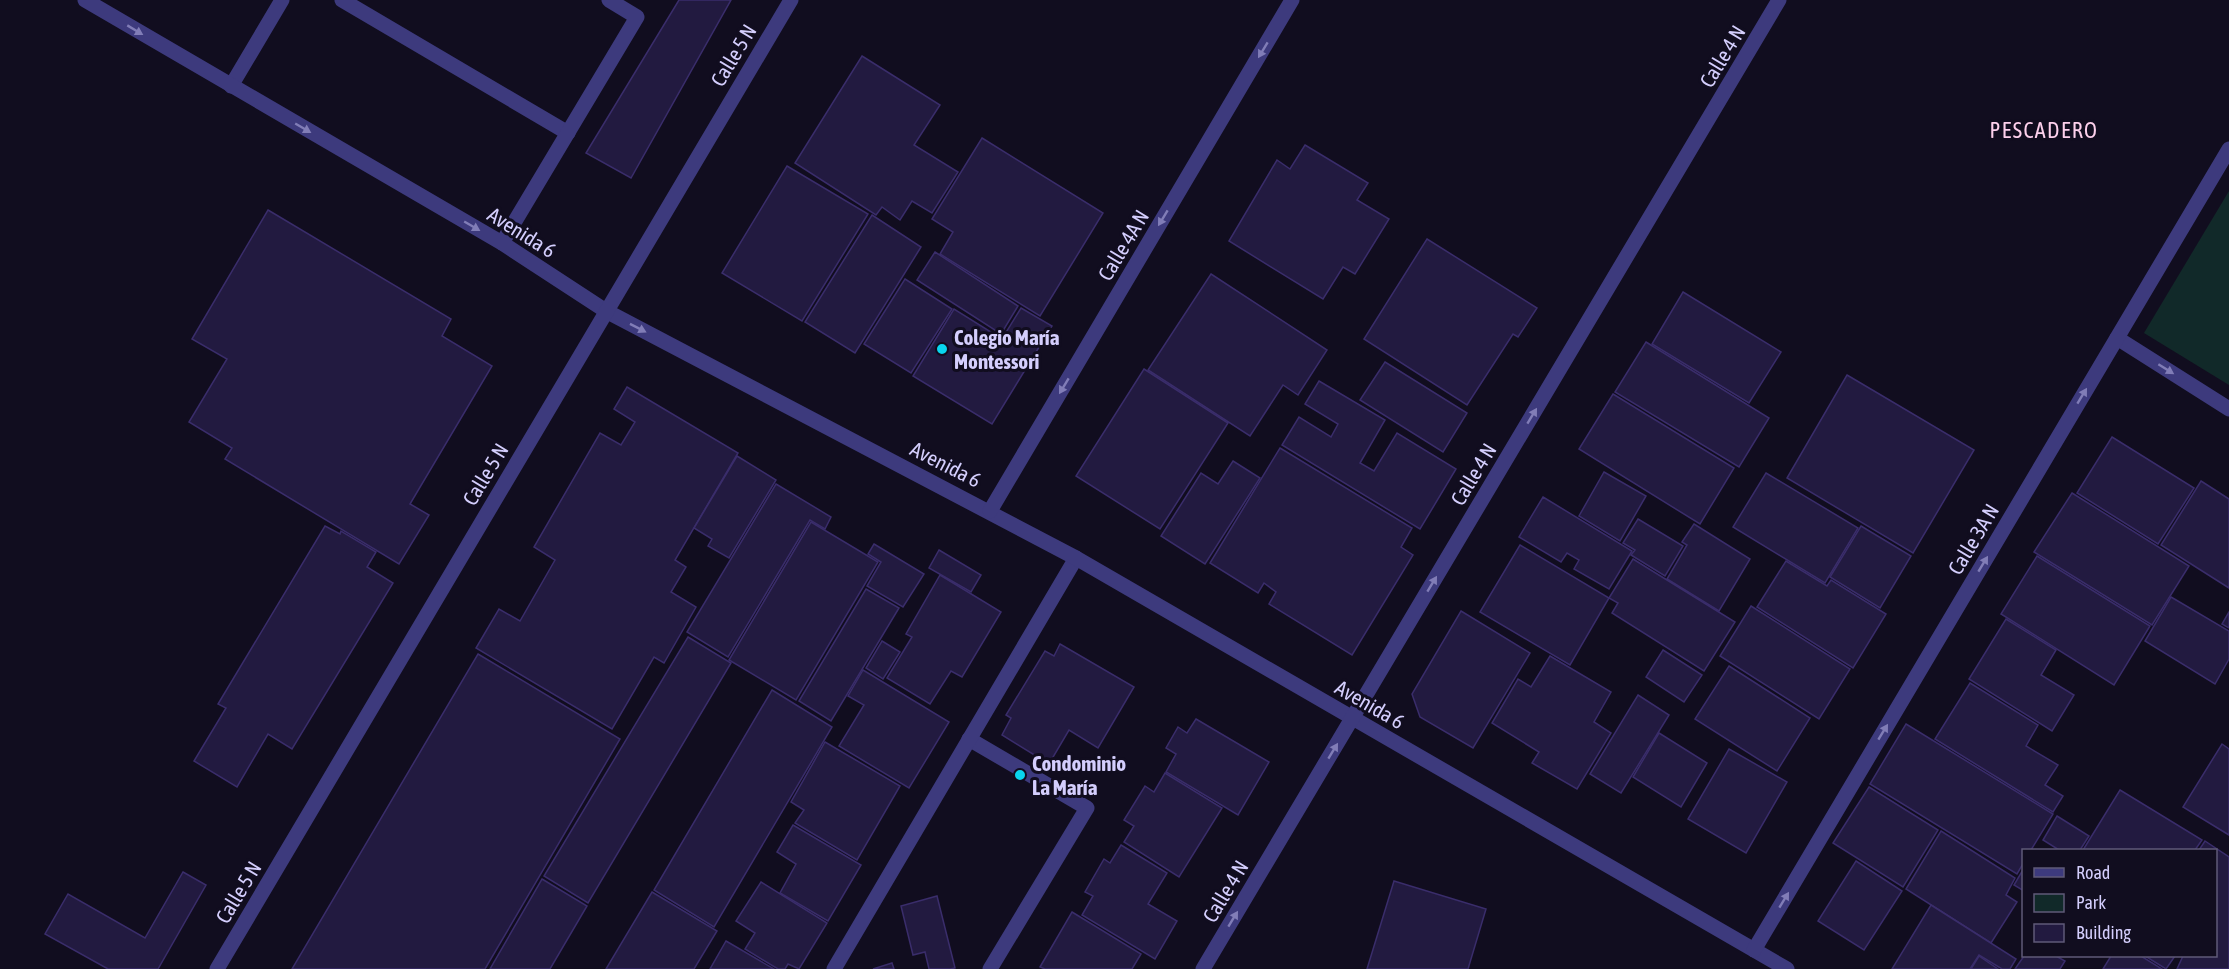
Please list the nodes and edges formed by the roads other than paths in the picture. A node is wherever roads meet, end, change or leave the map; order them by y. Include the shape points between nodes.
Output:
1 (85, 0) edge
2 (282, 0) edge
3 (342, 0) edge
4 (609, 0) edge
5 (791, 0) edge
6 (1293, 0) edge
7 (1779, 0) edge
8 (231, 86) junction
9 (568, 133) junction
10 (2229, 149) edge
11 (502, 243) junction
12 (606, 311) junction
13 (2117, 338) junction
14 (2229, 409) edge
15 (990, 511) junction
16 (1076, 558) junction
17 (1353, 718) junction
18 (969, 739) junction
19 (1754, 950) junction
20 (217, 969) edge
21 (834, 969) edge
22 (990, 969) edge
23 (1203, 969) edge
24 (1787, 969) edge

1 -> 8 street, Avenida 6
2 - 8 street
3 - 9 street
4 - 9 street via 637,17
5 - 12 street, Calle 5 N
6 -> 15 street, Calle 4A N
17 -> 7 street, Calle 4 N
8 -> 11 street, Avenida 6
9 - 11 street
10 - 13 street, Calle 3A N
11 - 12 street, Avenida 6
12 -> 15 street, Avenida 6
12 - 20 street, Calle 5 N
13 -> 14 street
19 -> 13 street, Calle 3A N
15 - 16 street, Avenida 6
16 - 17 street, Avenida 6
16 - 18 street
17 - 19 street, Avenida 6
23 -> 17 street, Calle 4 N
18 - 21 street
18 - 22 street via 1088,808
19 - 24 street, Avenida 6

